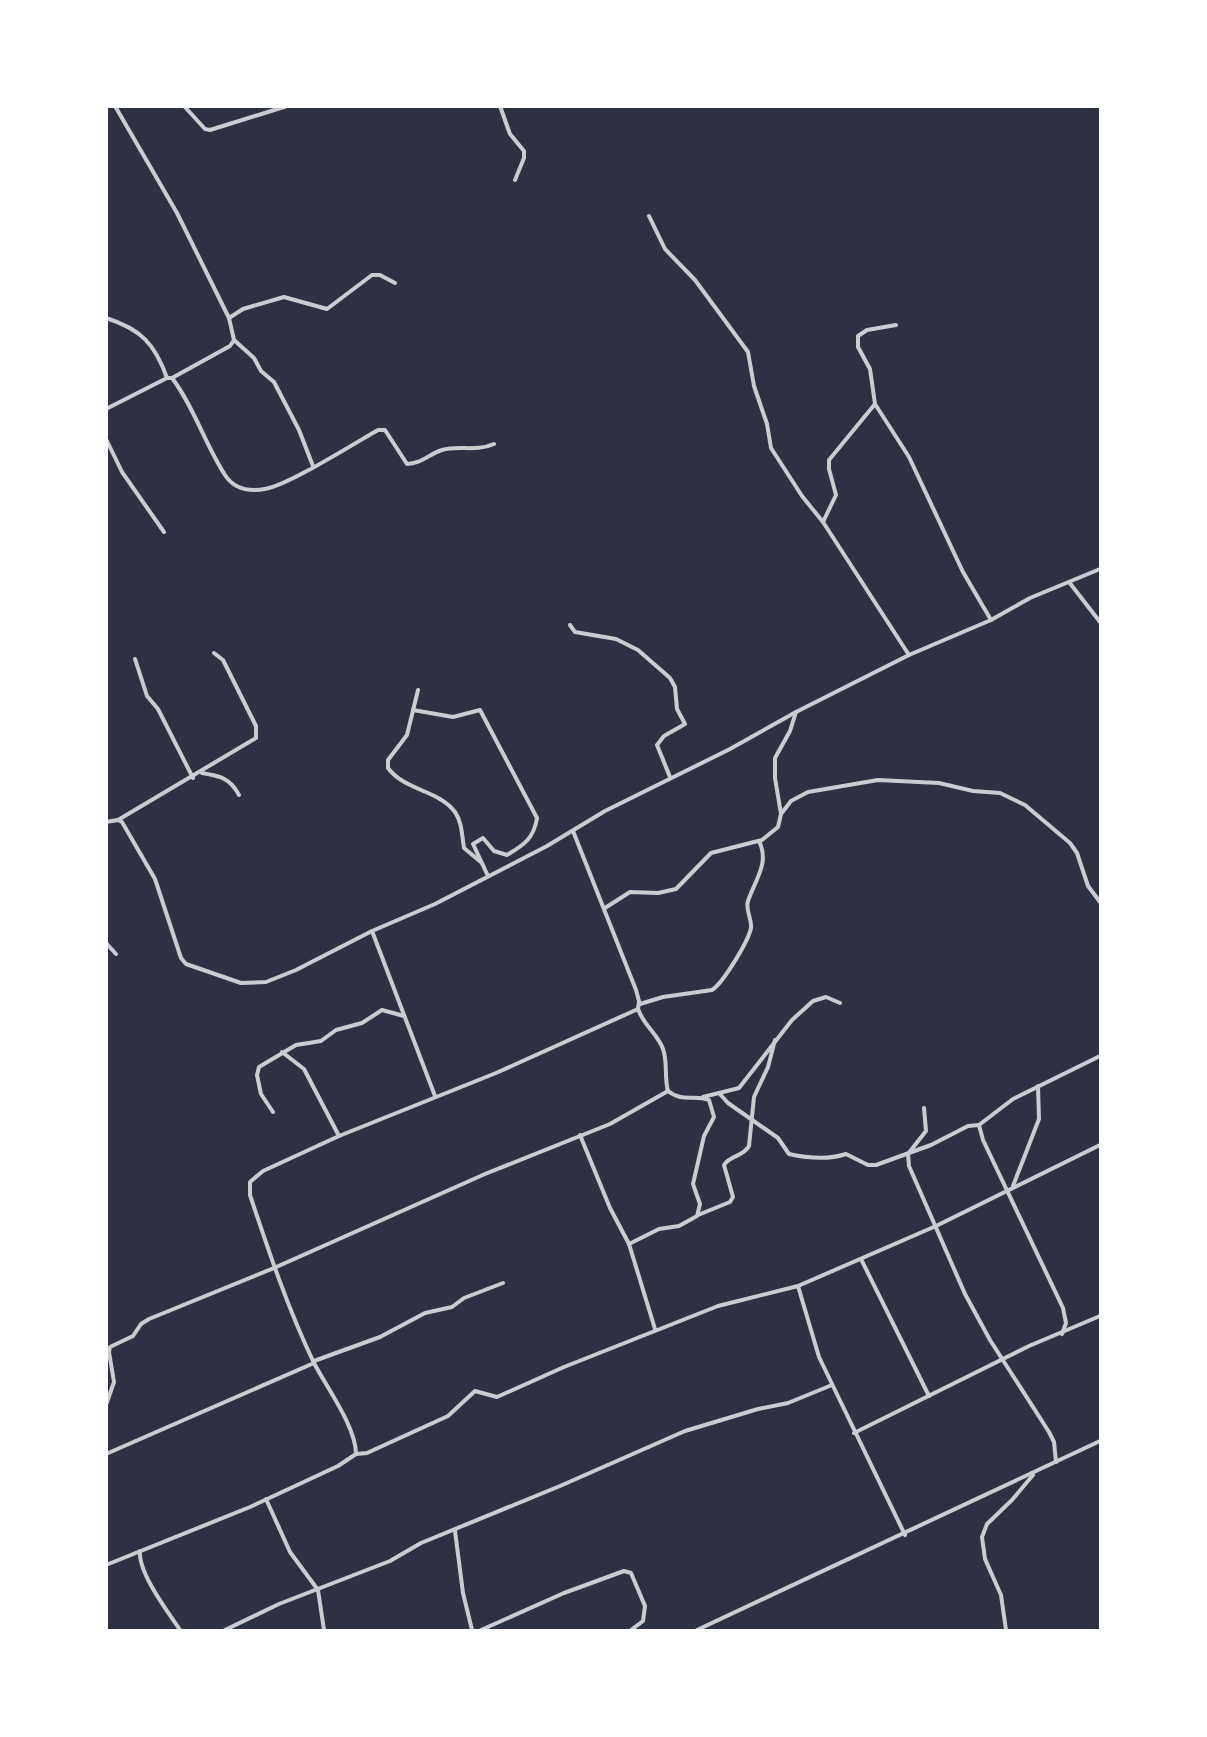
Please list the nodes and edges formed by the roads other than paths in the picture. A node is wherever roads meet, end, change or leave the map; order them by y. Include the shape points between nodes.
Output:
1 (115, 106) edge
2 (184, 106) edge
3 (287, 106) edge
4 (500, 106) edge
5 (515, 180) dead end
6 (649, 216) dead end
7 (395, 283) dead end
8 (106, 318) edge
9 (229, 318) junction
10 (896, 325) dead end
11 (234, 340) junction
12 (167, 378) junction
13 (172, 378) junction
14 (875, 404) junction
15 (106, 409) edge
16 (106, 439) edge
17 (494, 444) dead end
18 (313, 466) junction
19 (823, 522) junction
20 (164, 532) dead end
21 (1101, 569) edge
22 (1069, 582) junction
23 (991, 620) junction
24 (1101, 622) edge
25 (570, 625) dead end
26 (214, 653) dead end
27 (909, 655) junction
28 (135, 659) dead end
29 (418, 690) dead end
30 (413, 710) junction
31 (796, 712) junction
32 (201, 773) junction
33 (670, 777) junction
34 (193, 778) junction
35 (239, 795) dead end
36 (781, 814) junction
37 (118, 820) junction
38 (106, 822) edge
39 (573, 831) junction
40 (759, 841) junction
41 (483, 863) junction
42 (489, 876) junction
43 (1101, 902) edge
44 (604, 908) junction
45 (372, 931) junction
46 (106, 943) edge
47 (116, 954) dead end
48 (840, 1003) dead end
49 (639, 1007) junction
50 (404, 1016) junction
51 (775, 1040) junction
52 (282, 1052) junction
53 (1101, 1056) edge
54 (1038, 1086) junction
55 (668, 1091) junction
56 (719, 1093) junction
57 (435, 1096) junction
58 (702, 1098) junction
59 (924, 1108) dead end
60 (273, 1112) dead end
61 (750, 1118) junction
62 (979, 1125) junction
63 (580, 1135) junction
64 (339, 1136) junction
65 (1101, 1145) edge
66 (908, 1154) junction
67 (1013, 1186) junction
68 (1009, 1190) junction
69 (697, 1216) junction
70 (936, 1227) junction
71 (629, 1244) junction
72 (861, 1259) junction
73 (274, 1268) junction
74 (503, 1283) dead end
75 (798, 1286) junction
76 (1101, 1316) edge
77 (655, 1329) junction
78 (1062, 1334) junction
79 (1004, 1360) junction
80 (314, 1362) junction
81 (832, 1385) junction
82 (928, 1396) junction
83 (106, 1405) edge
84 (854, 1433) junction
85 (1101, 1441) edge
86 (106, 1454) edge
87 (357, 1454) junction
88 (1056, 1462) junction
89 (1034, 1473) junction
90 (266, 1499) junction
91 (455, 1531) junction
92 (905, 1535) junction
93 (140, 1551) junction
94 (106, 1565) edge
95 (318, 1590) junction
96 (180, 1630) edge
97 (225, 1630) edge
98 (324, 1630) edge
99 (472, 1630) edge
100 (481, 1630) edge
101 (631, 1630) edge
102 (697, 1630) edge
103 (1006, 1630) edge

1 - 9 street via 177,213
2 - 3 street via 210,130
4 - 5 street via 510,134 524,151
6 - 19 street via 665,249 695,280 748,351 771,448
7 - 9 street via 372,275 327,309 284,297 243,309
8 - 12 street via 144,335
9 - 11 street
10 - 14 street via 867,330 858,336 858,347 872,376
11 - 13 street via 230,346
11 - 18 street via 274,382
12 - 13 street
12 - 15 street
13 - 18 street via 232,485 266,489
14 - 19 street via 829,460 836,495
14 - 23 street via 909,457 963,572
16 - 20 street via 122,472
17 - 18 street via 449,448 416,464 407,464 390,434 378,430
19 - 27 street
21 - 22 street
22 - 23 street
22 - 24 street
23 - 27 street
25 - 33 street via 575,632 616,639 638,650 670,678 685,724 657,745
26 - 32 street via 223,660 256,726 256,738
27 - 31 street
28 - 34 street via 147,696 158,709
29 - 30 street
30 - 41 street via 407,735 388,760 388,768 410,787 446,803 455,812 464,849
30 - 41 street via 453,717 480,710 537,818 527,843 507,855 494,851 483,838 475,842
31 - 33 street
31 - 36 street via 775,758
32 - 34 street
32 - 35 street via 225,777
33 - 39 street
34 - 37 street
36 - 40 street via 778,827
36 - 43 street via 791,801 808,792 878,780 939,783 1000,793 1025,805 1070,843 1088,886
37 - 38 street
37 - 45 street via 143,855 182,958 193,968 241,983 266,982
39 - 42 street
39 - 44 street
40 - 44 street via 711,853 676,889 630,892
40 - 49 street via 765,858 747,904 750,932 733,964 712,990 663,997
41 - 42 street
42 - 45 street
44 - 49 street
45 - 50 street
46 - 47 street
48 - 51 street via 826,997 813,1001
49 - 55 street via 643,1023 662,1047
49 - 57 street via 496,1073
50 - 52 street via 382,1010 362,1023 336,1030 321,1041
50 - 57 street
51 - 56 street via 746,1083
51 - 61 street
52 - 60 street via 259,1067 257,1075 261,1094
52 - 64 street via 304,1069
53 - 54 street
54 - 62 street
54 - 67 street via 1039,1119
55 - 58 street via 680,1099
55 - 63 street via 610,1124
56 - 58 street
56 - 61 street
57 - 64 street
58 - 69 street via 709,1100 714,1117 704,1136 693,1184 700,1204
59 - 66 street via 926,1131
61 - 66 street via 778,1137 789,1154 835,1158 846,1154 876,1165
61 - 69 street via 749,1146 724,1165 733,1197 730,1202
62 - 66 street via 968,1126
62 - 68 street
63 - 71 street
63 - 73 street
64 - 73 street via 252,1178 250,1195
65 - 67 street
66 - 70 street via 909,1166
67 - 68 street
68 - 70 street
68 - 78 street via 1062,1308 1066,1323
69 - 71 street
70 - 72 street
70 - 79 street via 965,1294
71 - 77 street
72 - 75 street
72 - 82 street
73 - 80 street
73 - 83 street via 149,1319 133,1336 115,1343 109,1352 114,1382
74 - 80 street
75 - 77 street via 718,1306
75 - 81 street via 819,1357
76 - 78 street
77 - 87 street via 497,1397 475,1391 448,1416
78 - 79 street
79 - 82 street
79 - 88 street via 1054,1442
80 - 86 street
80 - 87 street via 354,1438
81 - 84 street
81 - 91 street via 788,1403 685,1431
82 - 84 street
84 - 92 street
85 - 88 street
87 - 90 street
88 - 89 street
89 - 92 street
89 - 103 street via 987,1524 982,1537 985,1559 1001,1595
90 - 93 street
90 - 95 street via 290,1552
91 - 95 street
91 - 99 street
92 - 102 street
93 - 94 street
93 - 96 street via 154,1591
95 - 97 street
95 - 98 street
100 - 101 street via 624,1571 631,1573 645,1606 643,1621

